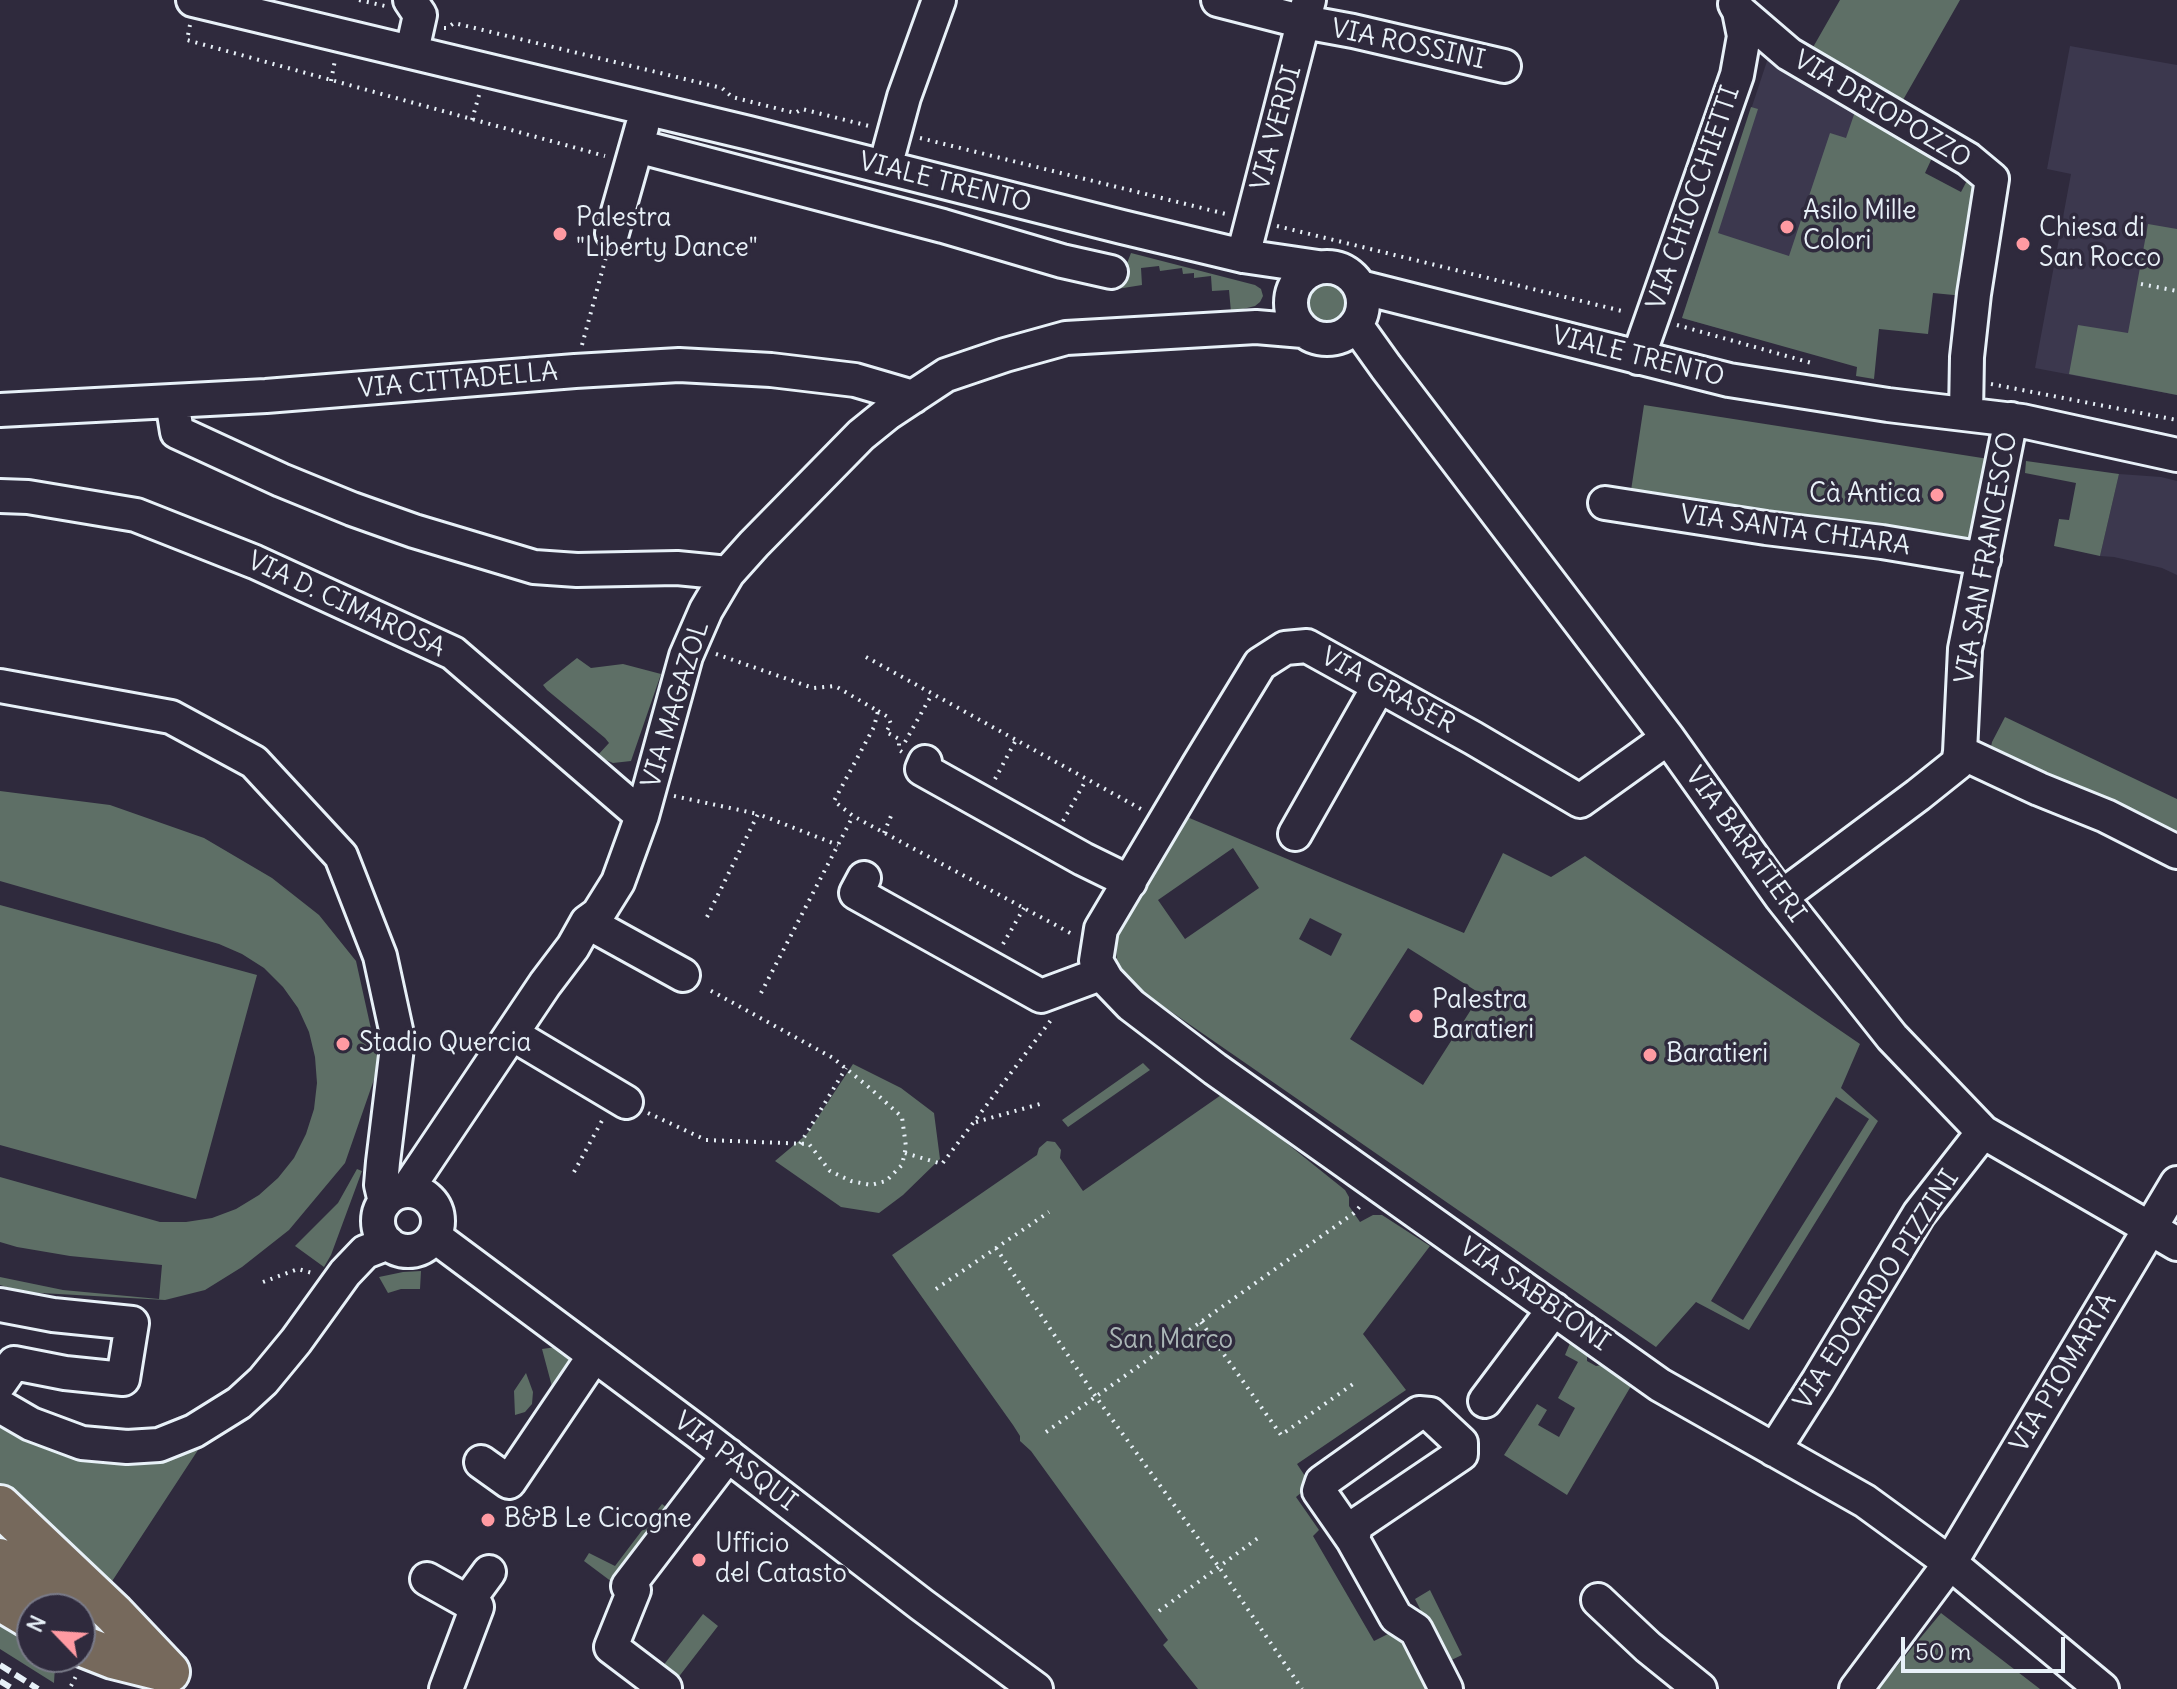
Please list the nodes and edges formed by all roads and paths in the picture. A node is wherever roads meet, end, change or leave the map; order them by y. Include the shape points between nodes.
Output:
1 (359, 0) edge
2 (939, 0) edge
3 (1218, 0) edge
4 (400, 4) edge
5 (193, 7) edge
6 (1307, 11) edge
7 (1739, 16) edge
8 (447, 28) dead end
9 (495, 33) junction
10 (493, 41) dead end
11 (412, 51) junction
12 (1504, 66) dead end
13 (334, 69) dead end
14 (331, 81) junction
15 (647, 109) junction
16 (475, 110) dead end
17 (472, 120) junction
18 (872, 127) dead end
19 (636, 148) junction
20 (885, 167) junction
21 (955, 184) junction
22 (1042, 207) junction
23 (943, 226) junction
24 (612, 233) joint
25 (1031, 252) junction
26 (1243, 256) junction
27 (1318, 267) junction
28 (1111, 272) dead end
29 (2141, 284) dead end
30 (2177, 291) edge
31 (1291, 294) junction
32 (1354, 313) junction
33 (1664, 321) dead end
34 (1256, 327) junction
35 (1303, 331) junction
36 (1638, 358) junction
37 (1828, 368) dead end
38 (575, 371) junction
39 (1968, 380) junction
40 (913, 397) junction
41 (172, 401) junction
42 (0, 410) edge
43 (1966, 414) junction
44 (2011, 419) junction
45 (2177, 420) edge
46 (2177, 455) edge
47 (0, 496) edge
48 (1605, 503) dead end
49 (1984, 559) junction
50 (728, 573) junction
51 (691, 645) junction
52 (866, 657) dead end
53 (0, 686) edge
54 (1379, 686) junction
55 (932, 694) junction
56 (878, 711) junction
57 (1668, 738) junction
58 (1016, 740) junction
59 (1960, 752) junction
60 (917, 758) junction
61 (1087, 779) junction
62 (989, 788) dead end
63 (645, 804) junction
64 (758, 814) junction
65 (853, 816) junction
66 (891, 816) dead end
67 (1165, 822) junction
68 (1059, 826) dead end
69 (884, 833) junction
70 (1295, 834) dead end
71 (838, 845) junction
72 (2177, 852) edge
73 (864, 878) dead end
74 (1130, 882) junction
75 (1781, 897) junction
76 (1024, 908) junction
77 (707, 917) dead end
78 (587, 922) junction
79 (1070, 933) dead end
80 (1010, 965) junction
81 (1103, 973) junction
82 (683, 975) joint
83 (761, 993) dead end
84 (1052, 1018) dead end
85 (512, 1034) junction
86 (846, 1068) junction
87 (1040, 1104) dead end
88 (617, 1106) junction
89 (974, 1122) junction
90 (1983, 1132) junction
91 (800, 1144) junction
92 (905, 1153) junction
93 (574, 1172) dead end
94 (2177, 1183) edge
95 (1379, 1185) junction
96 (395, 1196) junction
97 (1049, 1212) dead end
98 (434, 1236) junction
99 (2164, 1236) edge
100 (388, 1243) junction
101 (996, 1248) junction
102 (322, 1277) dead end
103 (263, 1282) dead end
104 (936, 1289) dead end
105 (0, 1305) edge
106 (1554, 1309) junction
107 (1200, 1322) junction
108 (594, 1356) junction
109 (5, 1368) edge
110 (1353, 1384) dead end
111 (1096, 1397) junction
112 (1485, 1401) dead end
113 (0, 1406) edge
114 (1046, 1432) dead end
115 (1774, 1450) junction
116 (728, 1455) junction
117 (481, 1462) dead end
118 (0, 1506) edge
119 (1262, 1535) dead end
120 (1353, 1540) dead end
121 (0, 1559) edge
122 (1950, 1563) junction
123 (1219, 1567) junction
124 (489, 1572) dead end
125 (427, 1579) dead end
126 (41, 1593) edge
127 (1598, 1600) dead end
128 (467, 1602) junction
129 (1159, 1611) dead end
130 (96, 1630) edge
131 (96, 1651) edge
132 (182, 1680) edge
133 (665, 1688) edge
134 (446, 1689) edge
135 (1036, 1689) edge
136 (1302, 1689) edge
137 (1446, 1689) edge
138 (1700, 1689) edge
139 (1856, 1689) edge
140 (2102, 1689) edge

1 - 4 path
2 - 20 street
3 - 6 street, VIA ROSSINI
4 - 11 street via 420,15
5 - 11 street, VIALE TRENTO
5 - 14 path via 187,40
6 - 12 street, VIA ROSSINI via 1353,31
6 - 26 street, VIA VERDI
7 - 36 street, VIA CHIOCCHIETTI via 1737,75
7 - 39 street, VIA DRIOPOZZO via 1789,54 1968,159 1992,179 1974,294
8 - 9 path via 454,23
9 - 10 path
9 - 18 path via 722,88 732,97 795,113 802,109
11 - 15 street, VIALE TRENTO
13 - 14 path
14 - 17 path
15 - 19 street
15 - 20 street, VIALE TRENTO
16 - 17 path
17 - 19 path via 605,158 610,142
19 - 23 street
19 - 24 street
20 - 21 street, VIALE TRENTO
21 - 22 street, VIALE TRENTO
21 - 23 street
22 - 25 street
22 - 26 street, VIALE TRENTO
23 - 25 street
24 - 38 path
25 - 28 street
26 - 27 street, VIALE TRENTO
26 - 31 street, VIALE TRENTO
27 - 31 street via 1298,279
27 - 32 street, VIALE TRENTO via 1331,266 1352,276
29 - 30 path
31 - 34 street
31 - 35 street via 1292,315
32 - 35 street, VIALE TRENTO via 1325,339
32 - 36 street, VIALE TRENTO via 1411,300
32 - 57 street, VIA BARATIERI via 1386,367
33 - 37 path
34 - 35 street, VIA MAGAZOL
34 - 40 street, VIA MAGAZOL via 1066,338 946,375
36 - 43 street, VIALE TRENTO via 1729,380
38 - 40 street, VIA CITTADELLA via 679,365 771,370 855,380
38 - 41 street, VIA CITTADELLA
39 - 43 street, VIA DRIOPOZZO
39 - 45 path
40 - 50 street, VIA MAGAZOL via 861,435
41 - 42 street, VIA CITTADELLA
41 - 50 street via 177,432 203,446 414,531 534,567
43 - 44 street, VIALE TRENTO
44 - 46 street, VIALE TRENTO
44 - 49 street, VIA SAN FRANCESCO
47 - 63 street, VIA D. CIMAROSA via 136,515 255,562 453,653
48 - 49 street, VIA SANTA CHIARA
49 - 59 street, VIA SAN FRANCESCO via 1965,649
50 - 51 street, VIA MAGAZOL
51 - 56 path via 813,688 835,686
51 - 63 street, VIA MAGAZOL
52 - 55 path
53 - 96 street via 171,717 254,762 341,856 380,956 398,1039 381,1185
54 - 57 street, VIA GRASER via 1580,801
54 - 67 street, VIA GRASER via 1307,646 1285,648 1260,664
54 - 70 street
55 - 58 path
55 - 60 path
56 - 60 path via 888,717 886,732 899,739 899,750
56 - 65 path via 834,801
57 - 75 street, VIA BARATIERI
58 - 61 path
58 - 62 path
59 - 72 street
59 - 75 street via 1958,763
60 - 74 street
61 - 67 path
61 - 68 path
63 - 64 path
63 - 78 street, VIA MAGAZOL via 618,882
64 - 71 path
64 - 77 path
65 - 69 path
65 - 71 path
66 - 69 path
67 - 74 street, VIA GRASER
69 - 76 path
71 - 83 path
73 - 80 street via 856,893
74 - 81 street, VIA GRASER via 1101,929 1096,961
75 - 90 street, VIA BARATIERI via 1892,1037
76 - 79 path
76 - 80 path
78 - 82 street
78 - 85 street, VIA MAGAZOL
80 - 81 street via 1041,996
81 - 95 street, VIA SABBIONI via 1131,1005
82 - 86 path
84 - 89 path
85 - 88 street
85 - 96 street, VIA MAGAZOL
86 - 91 path
86 - 92 path via 902,1117
87 - 89 path
88 - 91 path via 706,1140
88 - 93 path
89 - 92 path via 942,1164
90 - 99 street, VIA BARATIERI
90 - 115 street, VIA EDOARDO PIZZINI via 1919,1214
91 - 92 path via 809,1144 830,1171 871,1185 886,1181 902,1165
94 - 99 street, VIA PIOMARTA
95 - 106 street, VIA SABBIONI
95 - 107 path via 1354,1213
96 - 98 street via 419,1192 430,1199 437,1211
96 - 100 street via 380,1212 378,1223
97 - 101 path
98 - 100 street via 413,1251
98 - 108 street, VIA PASQUI
99 - 122 street, VIA PIOMARTA
100 - 113 street via 365,1252 345,1273 263,1381 194,1431 159,1445 82,1443
101 - 104 path
101 - 111 path
102 - 103 path via 298,1269
105 - 109 street via 132,1323 123,1379
106 - 112 street
106 - 115 street, VIA SABBIONI via 1660,1385
107 - 110 path via 1281,1435
107 - 111 path
108 - 116 street, VIA PASQUI
108 - 117 street via 509,1482
111 - 114 path
111 - 123 path
115 - 122 street, VIA SABBIONI via 1865,1501
116 - 133 street via 628,1586 634,1590 611,1647
116 - 135 street, VIA PASQUI
118 - 132 main road
119 - 123 path
120 - 137 street via 1396,1617 1416,1630
121 - 126 main road
122 - 139 street, VIA PIOMARTA
122 - 140 street, VIA SABBIONI
123 - 129 path
123 - 136 path
124 - 128 street
125 - 128 street
127 - 138 street
128 - 134 street via 477,1607
130 - 132 main road
131 - 132 main road

